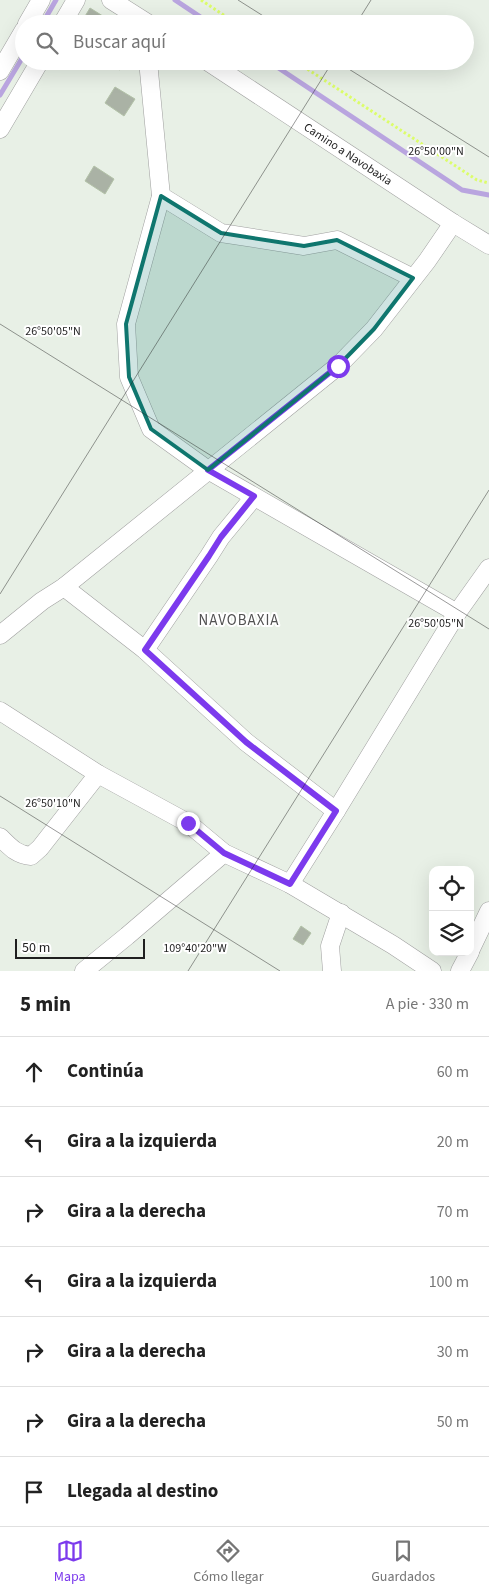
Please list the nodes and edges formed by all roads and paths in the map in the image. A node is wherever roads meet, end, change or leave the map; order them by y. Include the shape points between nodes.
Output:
1 (41, 0) edge
2 (76, 0) edge
3 (111, 0) edge
4 (201, 0) edge
5 (32, 15) edge
6 (67, 15) edge
7 (134, 15) edge
8 (224, 15) edge
9 (15, 46) edge
10 (35, 70) edge
11 (149, 70) edge
12 (221, 70) edge
13 (309, 70) edge
14 (0, 72) edge
15 (0, 129) edge
16 (489, 184) edge
17 (161, 196) junction
18 (453, 223) junction
19 (489, 245) edge
20 (412, 278) junction
21 (208, 470) junction
22 (254, 496) junction
23 (489, 568) edge
24 (64, 587) junction
25 (457, 613) junction
26 (0, 635) edge
27 (145, 650) junction
28 (0, 711) edge
29 (98, 774) junction
30 (336, 811) junction
31 (0, 837) edge
32 (224, 853) junction
33 (290, 884) junction
34 (489, 911) edge
35 (341, 913) junction
36 (474, 943) edge
37 (468, 956) edge
38 (84, 971) edge
39 (332, 971) edge
40 (432, 971) edge
41 (460, 971) edge

1 - 5 street
2 - 6 street
3 - 7 street
4 - 8 path
9 - 14 street
10 - 15 street
11 - 17 street
12 - 18 street, Camino a Navobaxia
13 - 16 path via 477,180
17 - 20 street via 220,233 304,246 337,240
17 - 21 street via 126,324 129,377 151,429
18 - 19 street, Camino a Navobaxia
18 - 20 street
20 - 21 street via 374,329 338,366
21 - 22 street
21 - 24 street
22 - 25 street
22 - 27 street via 221,537
23 - 25 street
24 - 26 street
24 - 27 street
25 - 30 street
27 - 30 street via 246,742
28 - 29 street
29 - 31 street via 31,856 21,855
29 - 32 street via 188,823
30 - 33 street
32 - 33 street
32 - 38 street
33 - 35 street
34 - 36 street
35 - 39 street via 330,946
35 - 40 street
37 - 41 street

